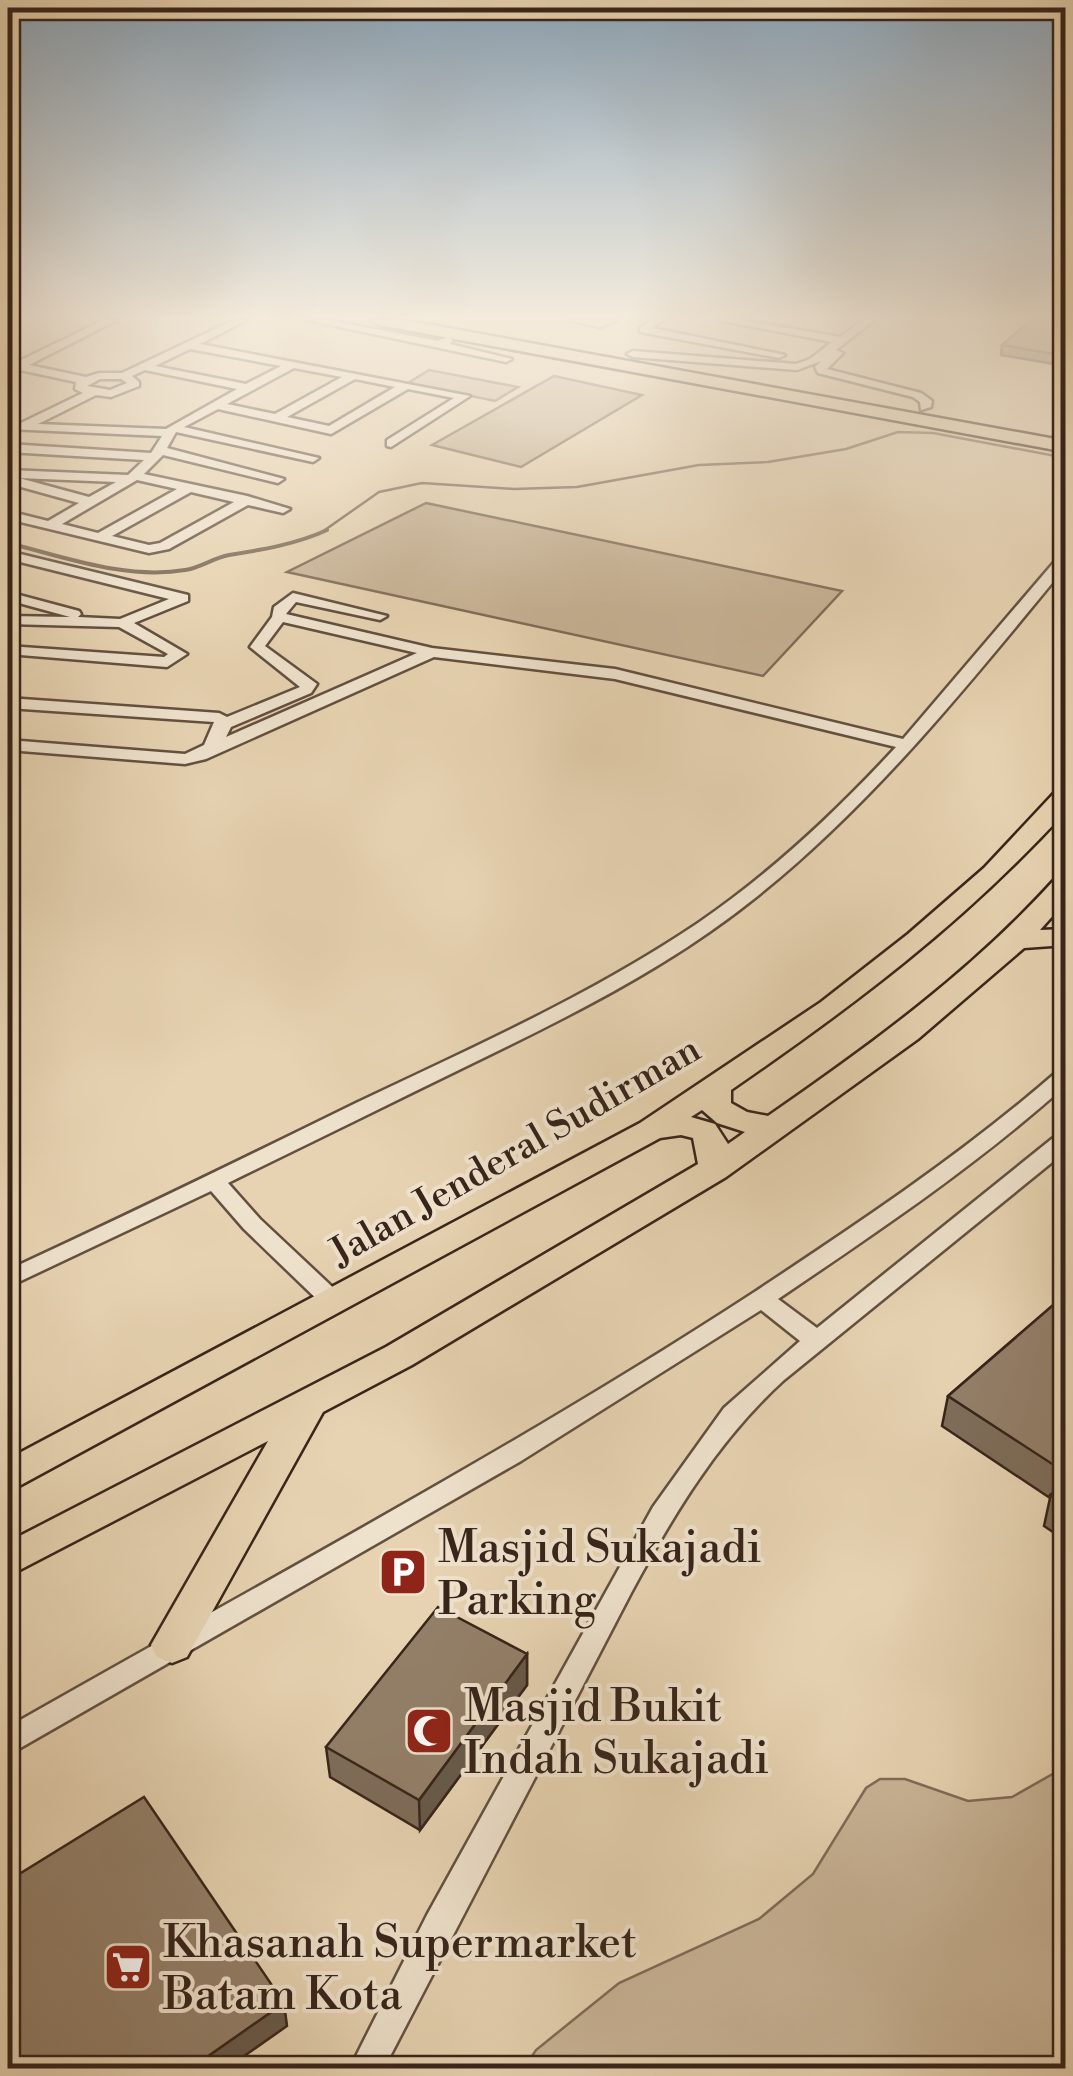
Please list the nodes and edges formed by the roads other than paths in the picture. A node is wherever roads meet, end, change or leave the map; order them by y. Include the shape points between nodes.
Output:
1 (43, 417) edge
2 (195, 417) edge
3 (266, 417) edge
4 (279, 417) edge
5 (355, 417) edge
6 (435, 417) edge
7 (928, 417) edge
8 (978, 417) joint
9 (275, 419) junction
10 (23, 426) junction
11 (1057, 429) edge
12 (8, 430) edge
13 (171, 430) junction
14 (1019, 434) junction
15 (391, 444) dead end
16 (8, 448) edge
17 (156, 453) junction
18 (1057, 457) edge
19 (313, 458) dead end
20 (8, 476) edge
21 (133, 478) junction
22 (278, 479) dead end
23 (191, 487) junction
24 (247, 500) junction
25 (91, 502) junction
26 (284, 508) dead end
27 (8, 514) edge
28 (50, 524) junction
29 (102, 536) junction
30 (1066, 557) edge
31 (11, 560) edge
32 (8, 596) edge
33 (380, 616) dead end
34 (279, 617) junction
35 (8, 620) edge
36 (100, 622) junction
37 (122, 623) junction
38 (8, 650) edge
39 (432, 652) junction
40 (8, 702) edge
41 (224, 724) junction
42 (904, 744) junction
43 (8, 745) edge
44 (214, 748) junction
45 (1066, 795) edge
46 (1066, 884) edge
47 (1066, 936) edge
48 (1016, 940) junction
49 (1066, 1074) edge
50 (715, 1086) junction
51 (776, 1127) junction
52 (651, 1130) junction
53 (1066, 1139) edge
54 (714, 1169) junction
55 (213, 1180) junction
56 (8, 1279) edge
57 (763, 1299) junction
58 (334, 1302) junction
59 (817, 1340) junction
60 (311, 1400) junction
61 (22, 1462) edge
62 (8, 1477) edge
63 (8, 1560) edge
64 (172, 1645) junction
65 (8, 1742) edge
66 (367, 2068) edge

1 - 10 street
2 - 13 street
3 - 9 street
4 - 9 street
5 - 9 street via 319,429
6 - 15 street
7 - 14 highway
8 - 11 highway
8 - 14 highway
10 - 12 street
10 - 13 street
11 - 14 highway
13 - 17 street
13 - 19 street
14 - 18 highway
16 - 17 street
17 - 21 street
17 - 22 street
20 - 21 street
20 - 25 street
21 - 23 street
21 - 25 street
23 - 24 street
23 - 29 street
24 - 26 street
24 - 29 street via 156,548
25 - 28 street
27 - 28 street
28 - 29 street
30 - 42 street
31 - 37 street via 182,598
32 - 36 street
33 - 34 street via 294,597
34 - 39 street
34 - 41 street via 257,647 309,684 306,690
35 - 36 street
36 - 37 street
37 - 38 street via 178,658
39 - 42 street via 615,674
39 - 44 street
40 - 41 street via 219,718
41 - 44 street
42 - 55 street via 798,854 672,948 480,1052
43 - 44 street via 185,760
45 - 50 highway, Jalan Jenderal Sudirman via 993,874 918,940
46 - 48 highway
47 - 48 highway
48 - 51 highway via 907,1032
49 - 57 street via 897,1207
50 - 51 highway via 722,1114
50 - 52 highway, Jalan Jenderal Sudirman
51 - 54 highway
52 - 54 highway via 704,1131
52 - 58 highway, Jalan Jenderal Sudirman
53 - 59 street
54 - 60 highway via 399,1356
55 - 56 street
55 - 58 street
57 - 59 street
57 - 64 street via 593,1406
58 - 61 highway, Jalan Jenderal Sudirman
59 - 66 street via 733,1416 622,1579
60 - 63 highway
60 - 64 highway
61 - 62 highway, Jalan Jenderal Sudirman
64 - 65 street

